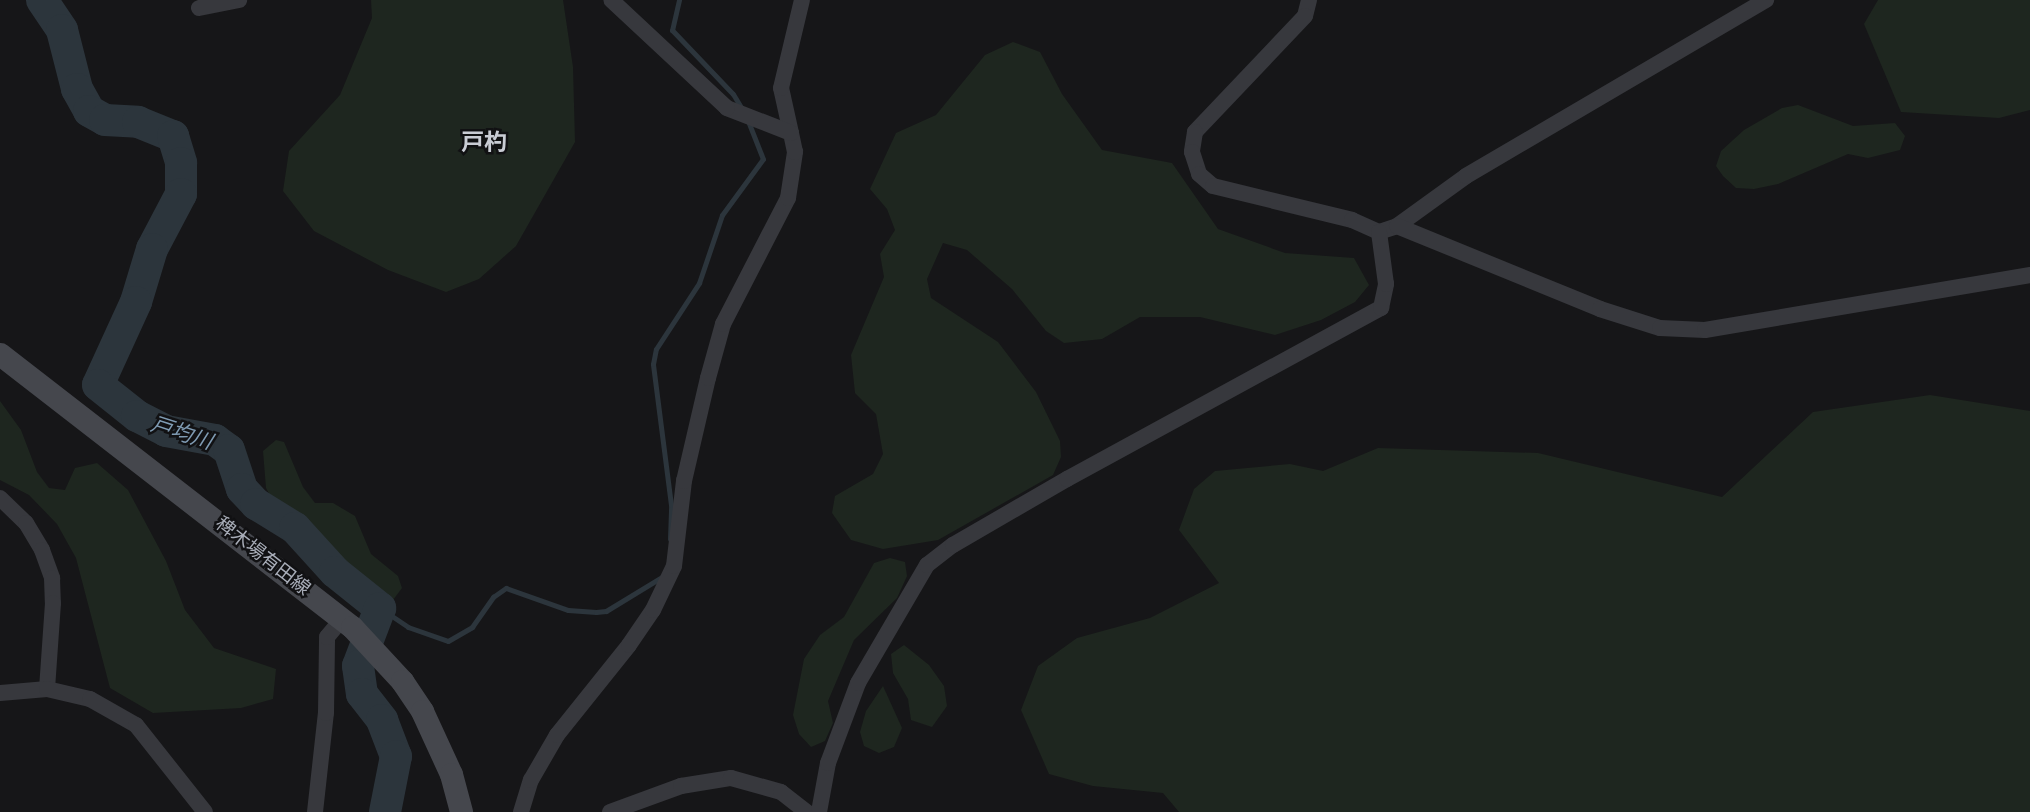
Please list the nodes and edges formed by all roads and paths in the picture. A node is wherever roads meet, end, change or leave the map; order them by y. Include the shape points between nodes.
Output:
1 (239, 0) edge
2 (611, 0) edge
3 (802, 0) edge
4 (1766, 0) edge
5 (1312, 1) edge
6 (199, 8) dead end
7 (791, 133) junction
8 (1397, 226) junction
9 (1380, 232) junction
10 (2030, 275) edge
11 (0, 354) edge
12 (0, 498) edge
13 (347, 623) junction
14 (47, 689) junction
15 (0, 693) edge
16 (205, 812) edge
17 (315, 812) edge
18 (461, 812) edge
19 (522, 812) edge
20 (610, 812) edge
21 (807, 812) edge
22 (819, 812) edge

1 - 6 street
2 - 7 street via 727,108
3 - 7 street via 781,88
4 - 8 street via 1466,176
5 - 9 street via 1305,16 1195,132 1192,152 1199,174 1213,186 1352,220
7 - 19 street via 795,152 788,198 723,324 708,377 688,459 674,566 635,637 557,735 531,780
8 - 9 street
8 - 10 street via 1600,309 1660,328 1705,330
9 - 22 street via 1386,284 1381,309 1067,479 927,565 858,683 828,764
11 - 13 main road, 稗木場有田線
12 - 14 street via 26,523 52,578
13 - 17 street via 327,637 326,713
13 - 18 main road, 稗木場有田線 via 422,711 451,774
14 - 15 street
14 - 16 street via 90,699 136,725
20 - 21 street via 681,786 731,778 781,792

